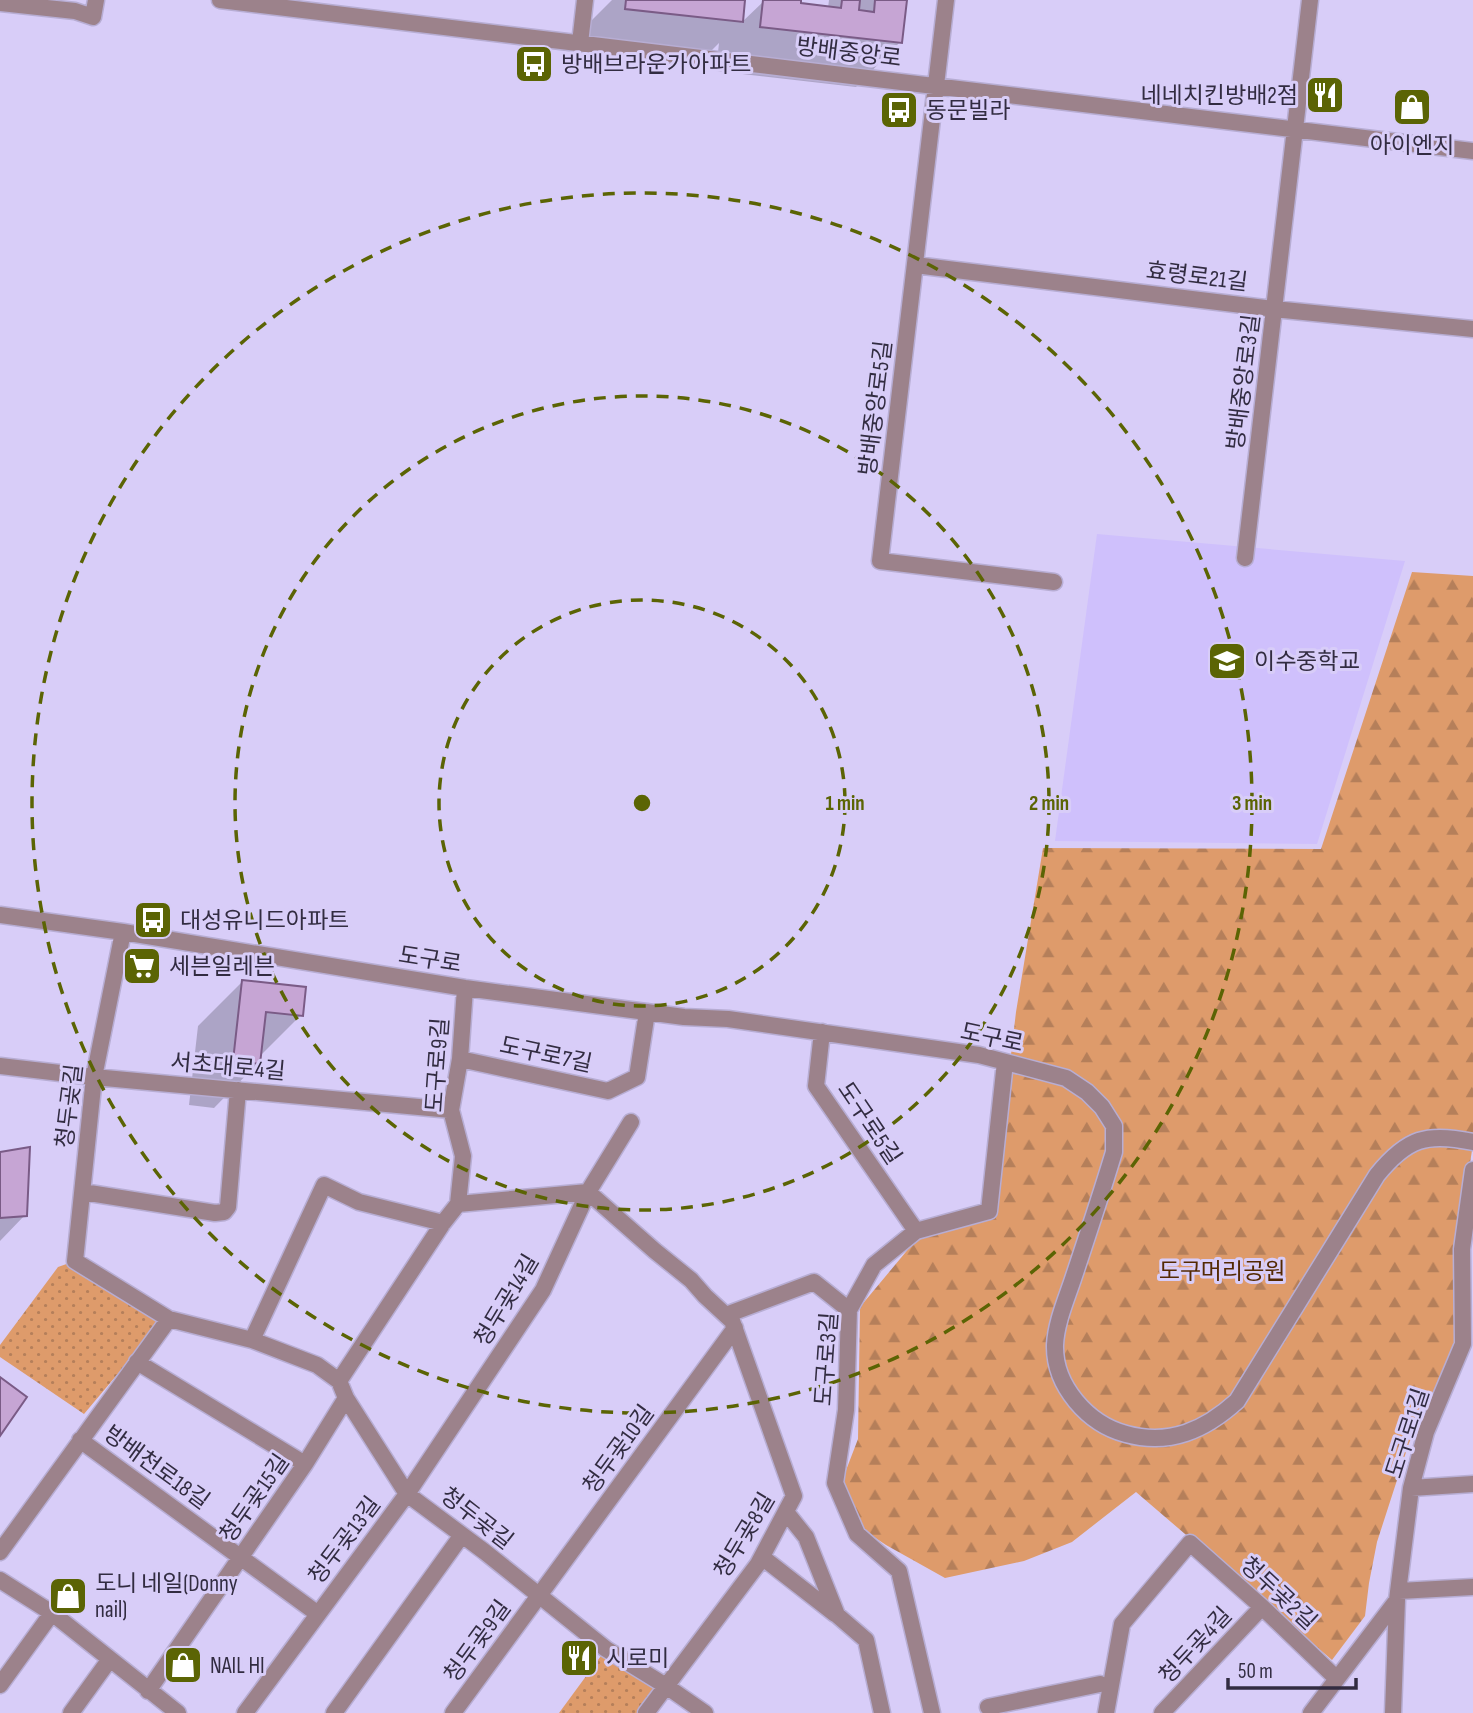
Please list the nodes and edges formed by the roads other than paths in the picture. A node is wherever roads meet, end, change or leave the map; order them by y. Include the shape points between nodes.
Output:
1 (96, 0) edge
2 (220, 0) edge
3 (585, 0) edge
4 (946, 0) edge
5 (1310, 0) edge
6 (237, 1) edge
7 (0, 3) edge
8 (580, 43) junction
9 (936, 86) junction
10 (1295, 129) junction
11 (1473, 151) edge
12 (915, 265) junction
13 (1274, 309) junction
14 (1473, 329) edge
15 (1245, 558) dead end
16 (1054, 582) dead end
17 (0, 915) edge
18 (123, 932) junction
19 (465, 988) junction
20 (647, 1012) junction
21 (822, 1032) junction
22 (460, 1059) junction
23 (1005, 1062) junction
24 (0, 1066) edge
25 (94, 1077) junction
26 (238, 1090) junction
27 (451, 1110) junction
28 (631, 1122) dead end
29 (1473, 1142) edge
30 (1473, 1170) edge
31 (83, 1192) junction
32 (588, 1192) junction
33 (458, 1204) junction
34 (443, 1223) junction
35 (916, 1231) junction
36 (849, 1310) junction
37 (169, 1319) junction
38 (730, 1322) junction
39 (252, 1340) junction
40 (137, 1362) junction
41 (339, 1381) junction
42 (346, 1398) junction
43 (80, 1440) junction
44 (304, 1464) junction
45 (1473, 1484) edge
46 (1411, 1488) junction
47 (407, 1494) junction
48 (786, 1512) junction
49 (462, 1535) junction
50 (0, 1552) edge
51 (241, 1556) junction
52 (762, 1557) junction
53 (0, 1580) edge
54 (1473, 1587) edge
55 (538, 1596) junction
56 (1398, 1596) junction
57 (1262, 1607) junction
58 (52, 1613) junction
59 (318, 1614) junction
60 (837, 1615) junction
61 (110, 1659) junction
62 (1336, 1678) junction
63 (1100, 1684) dead end
64 (0, 1685) edge
65 (666, 1686) junction
66 (148, 1691) junction
67 (988, 1707) dead end
68 (71, 1713) edge
69 (178, 1713) edge
70 (245, 1713) edge
71 (334, 1713) edge
72 (453, 1713) edge
73 (646, 1713) edge
74 (705, 1713) edge
75 (882, 1713) edge
76 (932, 1713) edge
77 (1106, 1713) edge
78 (1162, 1713) edge
79 (1311, 1713) edge
80 (1393, 1713) edge

1 - 7 street via 93,17
2 - 6 street, 방배중앙로
3 - 8 street
4 - 9 street, 방배중앙로5길
5 - 10 street, 방배중앙로3길
6 - 8 street, 방배중앙로
8 - 9 street, 방배중앙로
9 - 10 street, 방배중앙로
9 - 12 street, 방배중앙로5길
10 - 11 street, 방배중앙로
10 - 13 street, 방배중앙로3길
12 - 13 street, 효령로21길
12 - 16 street, 방배중앙로5길 via 880,561
13 - 14 street, 효령로21길
13 - 15 street, 방배중앙로3길
17 - 18 street, 도구로
18 - 19 street, 도구로
18 - 25 street, 청두곶길
19 - 20 street, 도구로
19 - 22 street, 도구로9길
20 - 21 street, 도구로
20 - 22 street, 도구로7길 via 637,1077 608,1091
21 - 23 street, 도구로
21 - 35 street, 도구로5길 via 816,1086
22 - 27 street, 도구로9길
23 - 29 street, 도구로 via 1066,1077 1087,1091 1114,1126 1114,1153 1058,1327 1056,1359 1069,1390 1089,1416 1136,1437 1178,1436 1220,1416 1237,1401 1391,1157 1426,1138 1446,1136
23 - 35 street, 도구로3길 via 989,1211
24 - 25 street, 서초대로4길
25 - 26 street, 서초대로4길
25 - 31 street, 청두곶길
26 - 27 street, 서초대로4길
26 - 31 street via 224,1212
27 - 33 street, 도구로9길 via 463,1156
28 - 32 street, 청두곶14길
30 - 46 street, 도구로1길 via 1462,1249 1463,1344 1426,1432
31 - 37 street, 청두곶길 via 75,1261
32 - 33 street
32 - 38 street, 청두곶8길 via 691,1280
32 - 47 street, 청두곶14길 via 543,1290
33 - 34 street
34 - 39 street via 359,1202 324,1185
34 - 41 street
35 - 36 street, 도구로3길 via 874,1265
36 - 38 street via 814,1282
36 - 76 street, 도구로3길 via 846,1410 835,1483 857,1534 899,1571
37 - 39 street, 청두곶길
37 - 40 street, 방배천로18길
38 - 48 street, 청두곶8길 via 794,1496
38 - 55 street, 청두곶10길
39 - 41 street, 청두곶길 via 317,1365
40 - 43 street, 방배천로18길
40 - 44 street
41 - 42 street, 청두곶길
42 - 44 street, 청두곶15길
42 - 47 street, 청두곶길
43 - 50 street, 방배천로18길
43 - 51 street, 방배천로18길
44 - 51 street, 청두곶15길
45 - 46 street
46 - 56 street, 도구로1길
47 - 49 street, 청두곶길
47 - 59 street, 청두곶13길
48 - 52 street, 청두곶8길
48 - 60 street via 806,1537
49 - 55 street, 청두곶길
49 - 71 street
51 - 59 street, 청두곶13길
51 - 66 street, 청두곶15길
52 - 60 street
52 - 65 street, 청두곶8길
53 - 58 street
54 - 56 street
55 - 65 street, 청두곶길 via 606,1649
55 - 72 street, 청두곶9길
56 - 62 street
56 - 80 street, 도구로1길
57 - 62 street, 청두곶2길
57 - 77 street, 청두곶2길 via 1189,1543 1122,1624
57 - 78 street, 청두곶4길
58 - 61 street
58 - 64 street
59 - 70 street, 청두곶13길
60 - 75 street via 866,1640
61 - 66 street
61 - 68 street
62 - 79 street
63 - 67 street
65 - 73 street, 청두곶8길
65 - 74 street, 청두곶길
66 - 69 street

